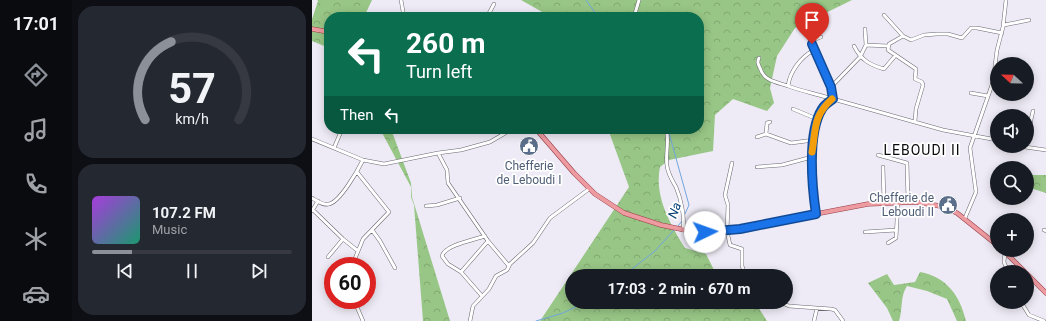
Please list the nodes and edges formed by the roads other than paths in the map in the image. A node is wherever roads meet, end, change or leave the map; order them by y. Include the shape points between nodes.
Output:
1 (401, 0) edge
2 (639, 0) edge
3 (1006, 0) edge
4 (494, 4) dead end
5 (403, 12) edge
6 (490, 12) edge
7 (635, 12) edge
8 (884, 15) dead end
9 (814, 18) dead end
10 (1029, 20) dead end
11 (1004, 25) junction
12 (313, 29) edge
13 (865, 29) dead end
14 (324, 31) edge
15 (1002, 33) junction
16 (903, 36) junction
17 (821, 37) dead end
18 (812, 41) junction
19 (866, 45) junction
20 (854, 46) dead end
21 (888, 46) junction
22 (814, 50) junction
23 (895, 56) junction
24 (860, 57) junction
25 (759, 58) dead end
26 (788, 86) junction
27 (831, 87) junction
28 (971, 93) dead end
29 (988, 96) junction
30 (833, 99) junction
31 (793, 109) dead end
32 (817, 119) junction
33 (915, 121) junction
34 (770, 122) dead end
35 (340, 134) edge
36 (504, 134) edge
37 (540, 134) edge
38 (667, 134) edge
39 (766, 134) junction
40 (973, 135) junction
41 (757, 137) dead end
42 (313, 139) edge
43 (990, 139) edge
44 (814, 140) junction
45 (312, 144) edge
46 (334, 148) junction
47 (1034, 148) edge
48 (1046, 150) edge
49 (438, 153) junction
50 (878, 155) dead end
51 (812, 156) junction
52 (363, 160) junction
53 (732, 163) dead end
54 (757, 167) dead end
55 (883, 167) dead end
56 (357, 172) junction
57 (589, 189) junction
58 (312, 198) edge
59 (460, 198) junction
60 (318, 201) junction
61 (884, 202) junction
62 (898, 202) junction
63 (908, 202) junction
64 (426, 206) dead end
65 (312, 210) edge
66 (816, 214) junction
67 (965, 218) junction
68 (372, 230) junction
69 (684, 230) junction
70 (896, 230) junction
71 (727, 231) junction
72 (865, 232) dead end
73 (485, 236) junction
74 (343, 239) junction
75 (990, 239) edge
76 (488, 241) junction
77 (888, 243) dead end
78 (358, 251) junction
79 (328, 257) dead end
80 (356, 257) edge
81 (1010, 257) edge
82 (1018, 265) edge
83 (509, 266) junction
84 (395, 268) dead end
85 (743, 269) edge
86 (461, 272) junction
87 (1034, 281) edge
88 (1046, 294) edge
89 (482, 296) junction
90 (793, 306) edge
91 (817, 308) junction
92 (358, 309) edge
93 (1025, 309) edge
94 (363, 321) edge
95 (470, 321) edge
96 (814, 321) edge
97 (843, 321) edge
98 (1042, 321) edge

1 - 5 street
2 - 7 street
3 - 11 street
4 - 6 street
8 - 16 street
9 - 18 street via 808,35
10 - 11 street
11 - 15 street
12 - 14 main road
13 - 19 street
15 - 16 street via 976,28 970,30 964,38 945,34 924,35 912,40
15 - 29 street
16 - 21 street
17 - 18 street
18 - 22 street
19 - 21 street
19 - 24 street
20 - 24 street
21 - 23 street via 888,50
22 - 26 street via 799,62 789,78
22 - 27 street
23 - 24 street via 884,69
23 - 33 street via 916,69 915,79 924,85
24 - 27 street
25 - 26 street via 761,73 767,80
26 - 30 street
27 - 30 street
28 - 29 street
29 - 40 street
30 - 32 street via 823,108
30 - 33 street
31 - 32 street
32 - 44 street
33 - 40 street via 943,130
34 - 39 street via 767,123
35 - 46 street
36 - 49 street via 490,142
37 - 57 main road
38 - 69 street via 667,166 678,195
39 - 41 street
39 - 44 street via 791,143
40 - 43 street
40 - 67 street via 970,152 976,192
42 - 45 street
42 - 46 street
44 - 51 street
46 - 52 street
47 - 48 street
49 - 52 street via 384,164
49 - 59 street via 447,170 448,183
50 - 63 street via 907,163
51 - 54 street via 782,165
51 - 66 street
52 - 56 street
53 - 71 street via 726,195
55 - 61 street
56 - 60 street via 332,204 326,205
56 - 68 street via 389,211
57 - 69 main road via 624,213
57 - 83 street via 550,218 533,243
58 - 60 street
59 - 64 street
59 - 73 street
60 - 65 street
61 - 62 main road
61 - 66 main road
62 - 63 main road
62 - 70 street
63 - 67 main road via 940,206
65 - 74 street
66 - 71 main road
67 - 75 main road
68 - 78 street
68 - 84 street
69 - 71 main road
70 - 72 street
70 - 77 street via 895,240
71 - 85 street via 730,245 742,249
73 - 76 street
73 - 86 street via 443,251 442,257 450,266
74 - 78 street
74 - 79 street
76 - 83 street
76 - 86 street
78 - 80 street
81 - 82 main road
83 - 89 street via 494,278
86 - 89 street
87 - 88 main road
89 - 95 street via 472,306
90 - 91 street
91 - 96 street
91 - 97 street via 833,309
92 - 94 street
93 - 98 street via 1029,315

